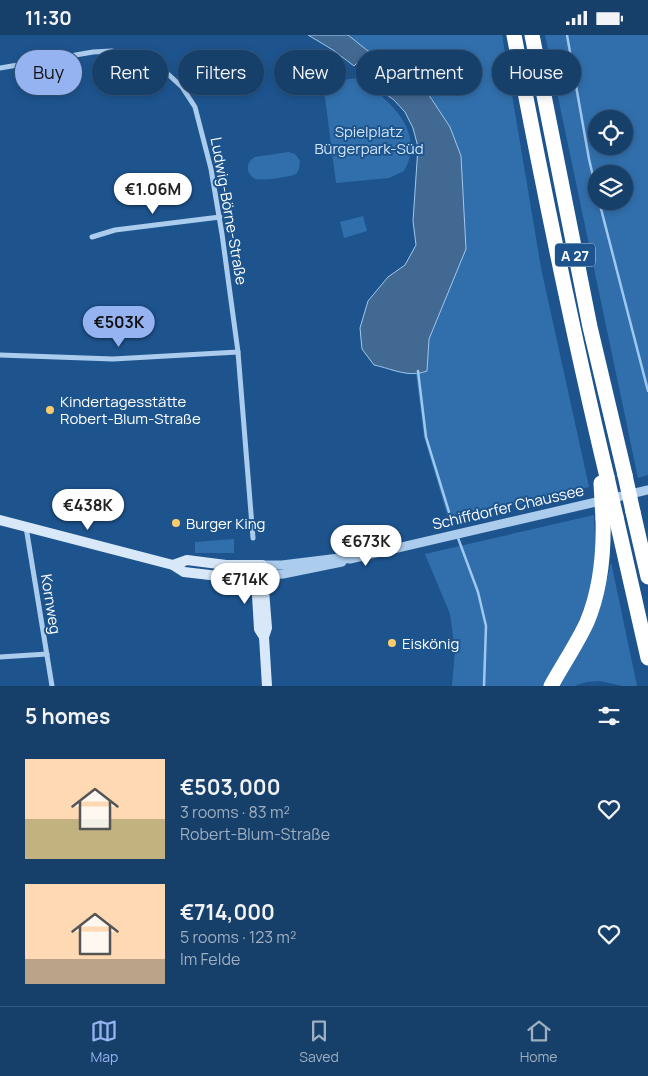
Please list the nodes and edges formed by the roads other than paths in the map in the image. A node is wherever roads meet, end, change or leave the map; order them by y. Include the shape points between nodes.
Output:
1 (514, 35) edge
2 (532, 35) edge
3 (0, 68) edge
4 (220, 217) junction
5 (92, 237) dead end
6 (238, 352) junction
7 (0, 355) edge
8 (648, 490) edge
9 (610, 518) junction
10 (0, 519) edge
11 (26, 527) junction
12 (253, 538) dead end
13 (259, 570) junction
14 (648, 577) edge
15 (47, 654) junction
16 (0, 657) edge
17 (648, 658) edge
18 (52, 686) edge
19 (267, 686) edge
20 (551, 686) edge

1 - 9 highway, A 27, bridge via 592,414
2 - 14 highway, A 27, bridge via 590,327
3 - 4 street, Ludwig-Börne-Straße via 111,51 131,54 158,66 182,87 195,107
4 - 5 street via 114,231
4 - 6 street, Ludwig-Börne-Straße
6 - 7 street via 113,359
6 - 12 street, Ludwig-Börne-Straße
8 - 13 street, Schiffdorfer Chaussee via 331,565 283,574
9 - 17 highway
9 - 20 highway via 594,603 579,639
10 - 11 main road, Schiffdorfer Chaussee
11 - 13 main road, Schiffdorfer Chaussee via 173,565 187,560
11 - 15 street, Kornweg
13 - 19 main road via 267,627 264,637
15 - 16 street
15 - 18 street, Kornweg

